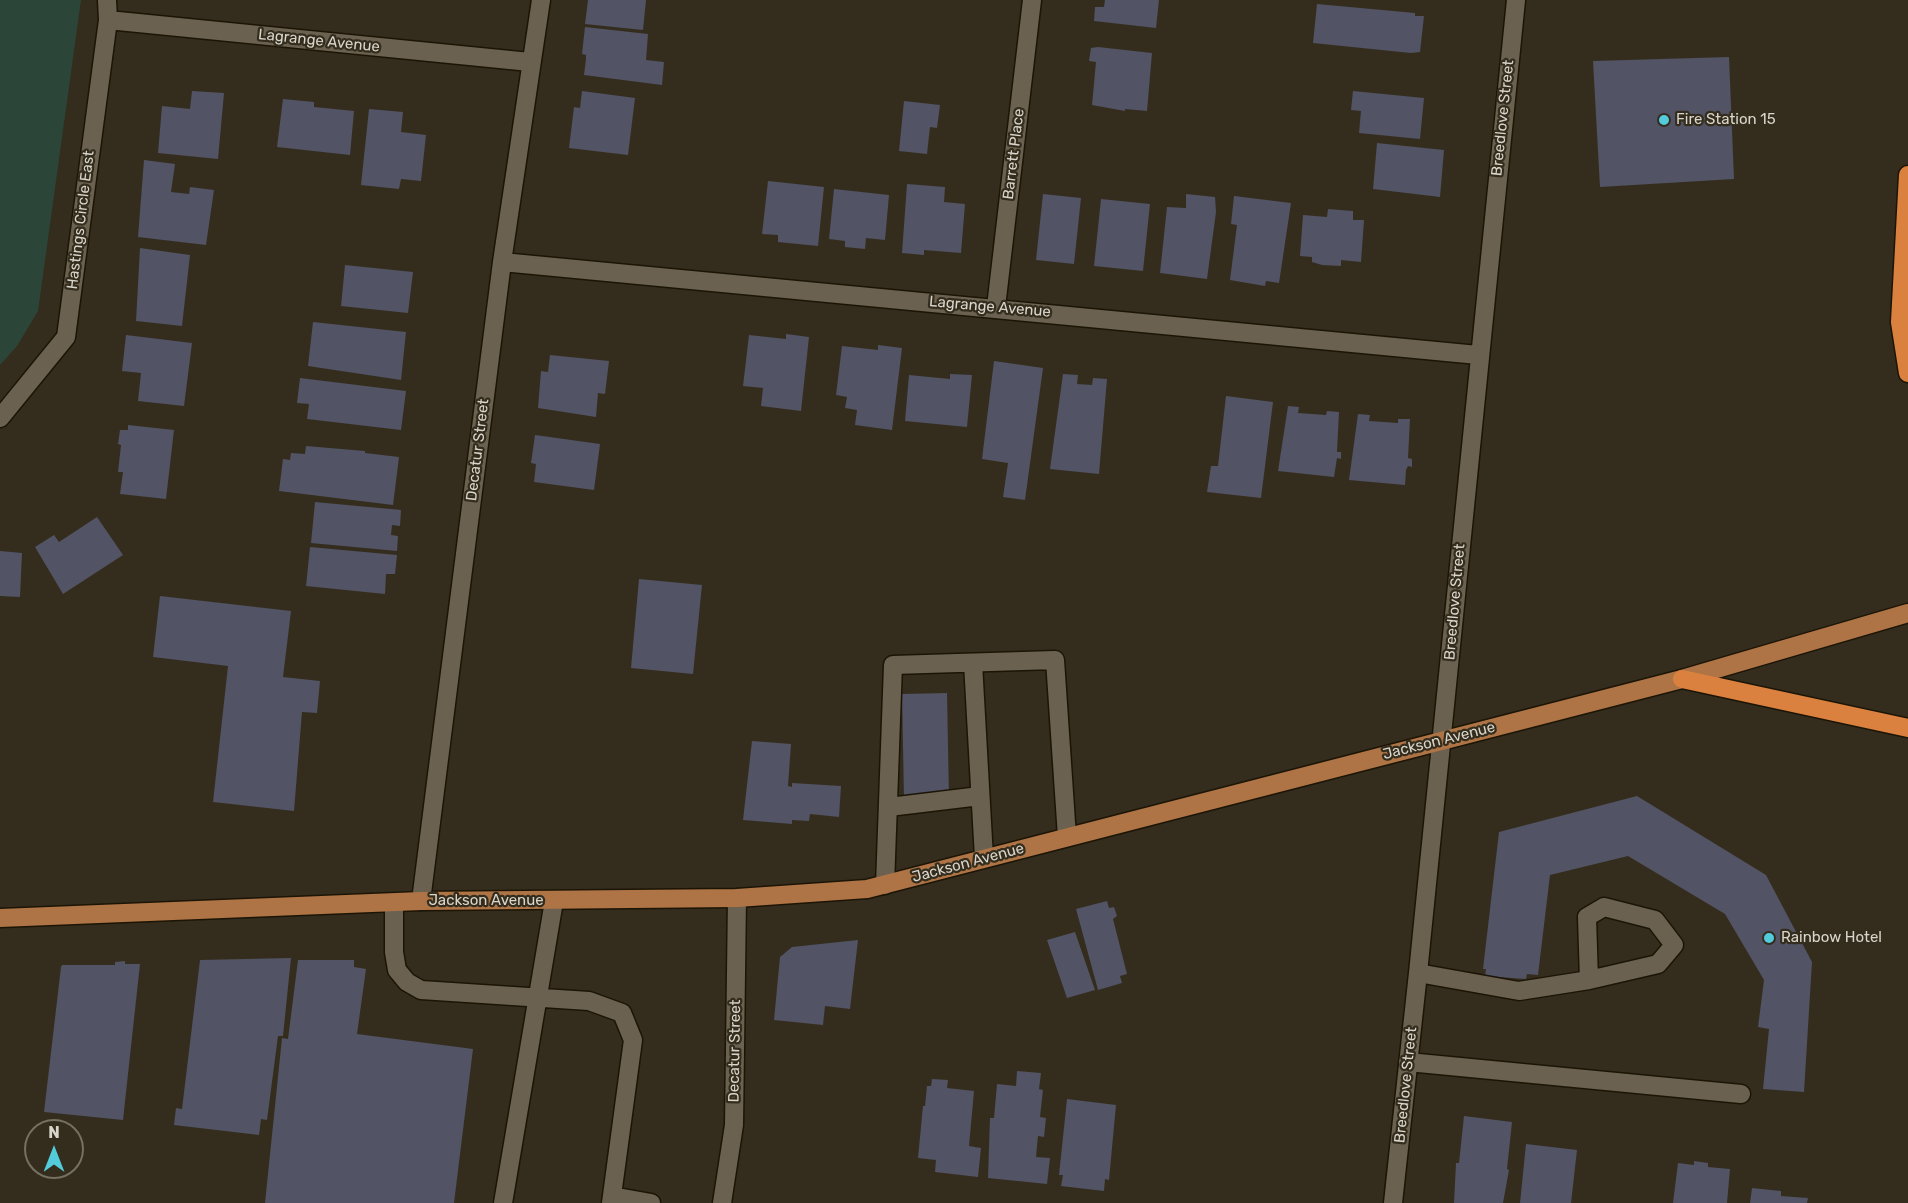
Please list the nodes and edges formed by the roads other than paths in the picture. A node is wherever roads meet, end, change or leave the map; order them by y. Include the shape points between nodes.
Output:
1 (107, 0) edge
2 (541, 0) edge
3 (1032, 0) edge
4 (1516, 0) edge
5 (108, 20) junction
6 (530, 62) junction
7 (1908, 174) edge
8 (502, 262) junction
9 (996, 307) junction
10 (1478, 355) junction
11 (1908, 373) edge
12 (0, 418) edge
13 (1908, 614) edge
14 (973, 663) junction
15 (1682, 679) junction
16 (1908, 728) edge
17 (1442, 740) junction
18 (980, 796) junction
19 (889, 807) junction
20 (1067, 837) junction
21 (984, 858) junction
22 (885, 885) junction
23 (737, 898) junction
24 (554, 901) junction
25 (422, 902) junction
26 (393, 904) junction
27 (0, 918) edge
28 (1418, 973) junction
29 (1589, 980) junction
30 (538, 998) junction
31 (1408, 1062) junction
32 (1741, 1094) dead end
33 (611, 1199) edge
34 (503, 1203) edge
35 (651, 1203) edge
36 (722, 1203) edge
37 (1393, 1203) edge

1 - 5 street, Hastings Circle East
2 - 6 street, Decatur Street
3 - 9 street, Barrett Place
4 - 10 street, Breedlove Street
5 - 6 street, Lagrange Avenue
5 - 12 street, Hastings Circle East via 66,337
6 - 8 street, Decatur Street
7 - 11 highway via 1900,322
8 - 9 street, Lagrange Avenue
8 - 25 street, Decatur Street
9 - 10 street, Lagrange Avenue
10 - 17 street, Breedlove Street
13 - 15 main road, Jackson Avenue
14 - 18 street
14 - 19 street via 893,665
14 - 20 street via 1055,660
15 - 16 highway
15 - 17 main road, Jackson Avenue
17 - 20 main road, Jackson Avenue
17 - 28 street, Breedlove Street
18 - 19 street
18 - 21 street
19 - 22 street
20 - 21 main road, Jackson Avenue
21 - 22 main road, Jackson Avenue
22 - 23 main road, Jackson Avenue
23 - 24 main road, Jackson Avenue
23 - 36 street, Decatur Street via 734,1125
24 - 25 main road, Jackson Avenue
24 - 30 street
25 - 26 main road, Jackson Avenue
26 - 27 main road, Jackson Avenue
26 - 30 street via 393,952 397,970 407,982 421,990
28 - 29 street via 1519,991
28 - 31 street, Breedlove Street
29 - 29 street via 1658,964 1674,945 1655,920 1604,907 1587,917
30 - 33 street via 589,1001 622,1013 633,1040
30 - 34 street
31 - 32 street
31 - 37 street, Breedlove Street
33 - 35 street

